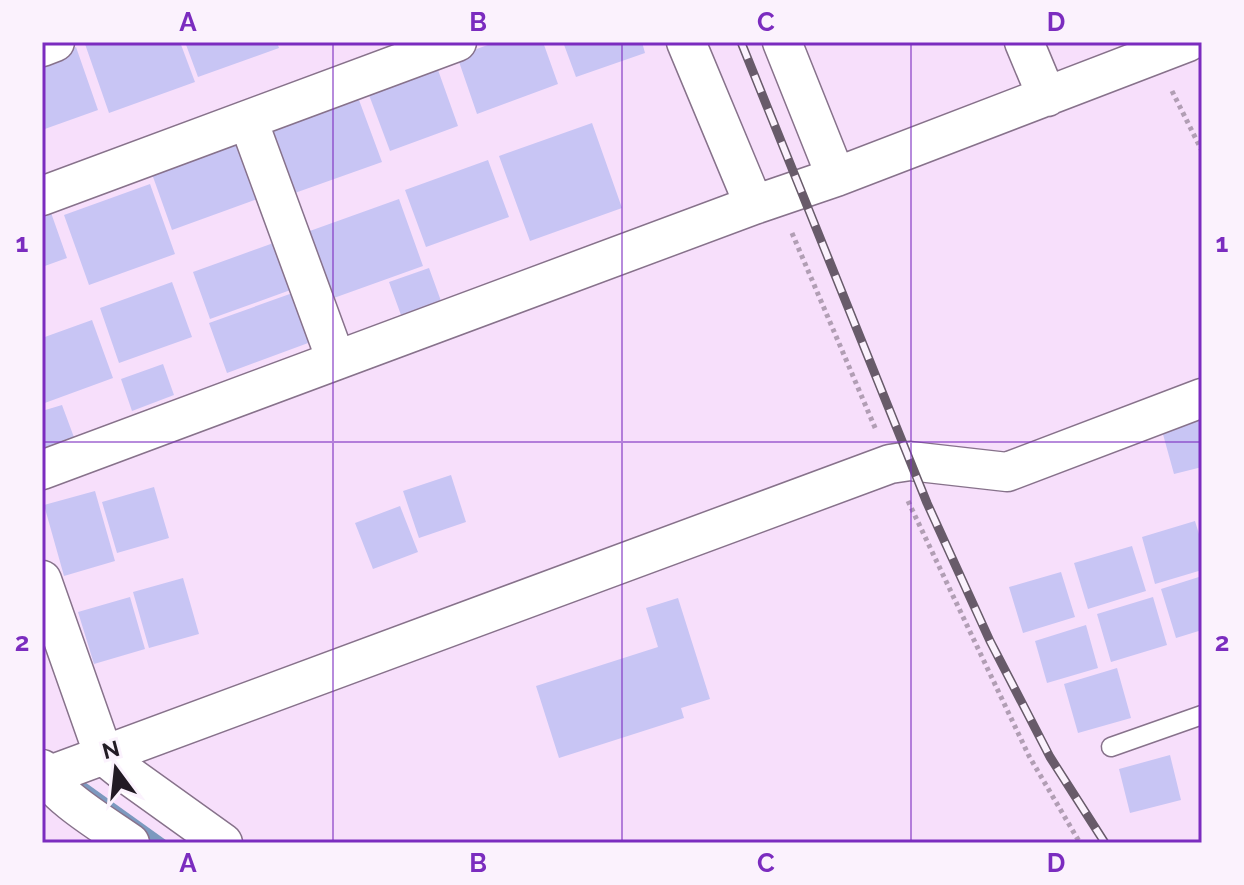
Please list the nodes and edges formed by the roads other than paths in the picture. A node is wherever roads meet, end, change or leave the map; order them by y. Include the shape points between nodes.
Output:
1 (55, 42) edge
2 (457, 42) edge
3 (686, 42) edge
4 (782, 42) edge
5 (1024, 42) edge
6 (42, 47) edge
7 (1171, 49) edge
8 (1047, 97) junction
9 (248, 120) junction
10 (836, 177) junction
11 (42, 196) edge
12 (765, 202) junction
13 (336, 360) junction
14 (1202, 398) edge
15 (42, 470) edge
16 (42, 580) edge
17 (1202, 715) edge
18 (1111, 747) dead end
19 (104, 756) junction
20 (43, 775) edge
21 (130, 843) edge
22 (223, 843) edge

1 - 6 street
2 - 9 street
3 - 12 street
4 - 10 street
5 - 8 street
7 - 8 street
8 - 10 street
9 - 11 street
9 - 13 street
10 - 12 street
12 - 13 street
13 - 15 street
14 - 19 street via 1007,472 910,461 890,464
16 - 19 street
17 - 18 lane
19 - 20 street
19 - 22 street
20 - 21 street

